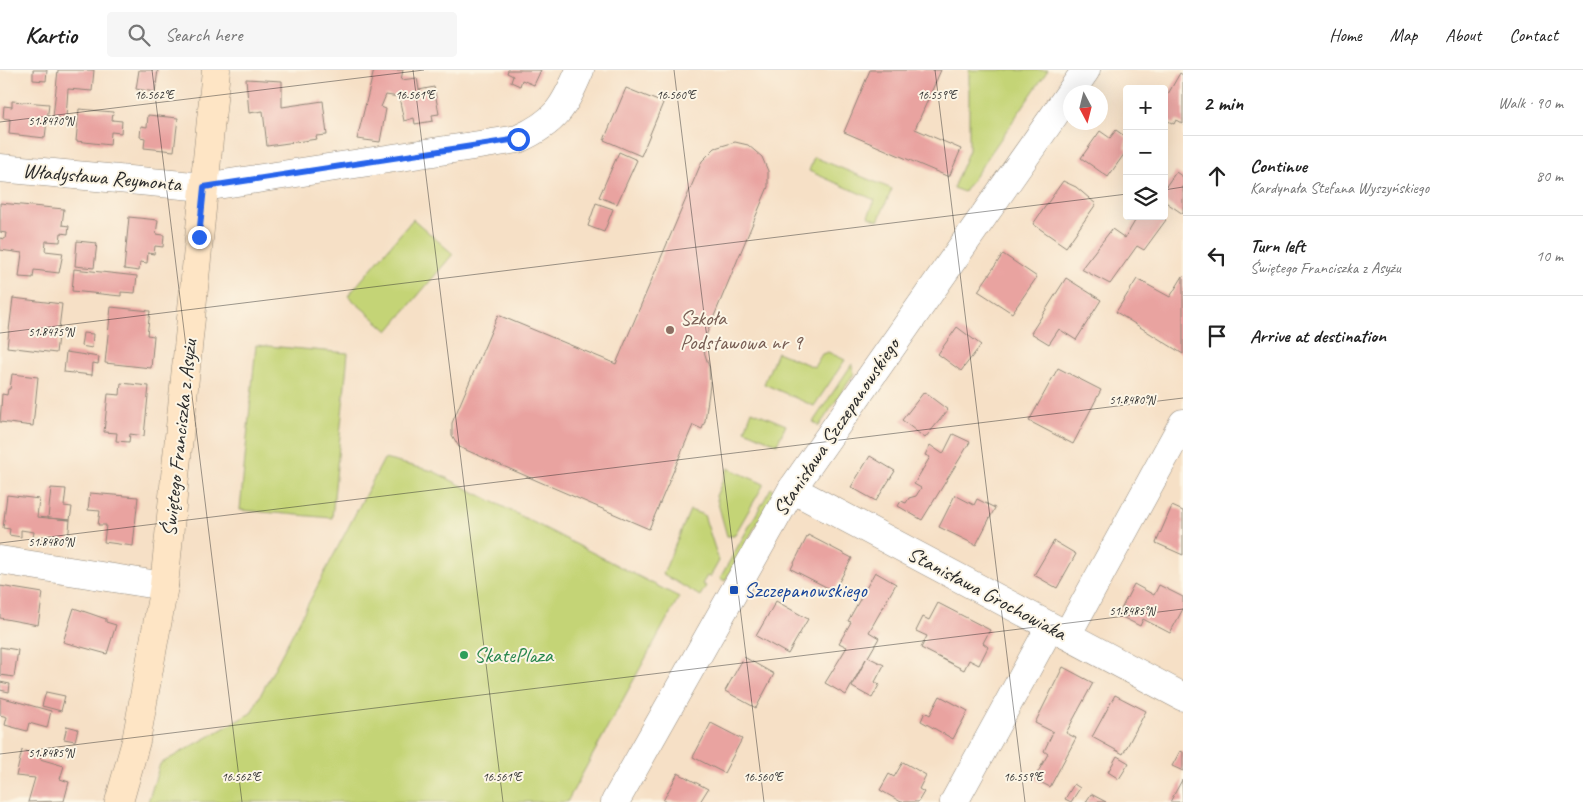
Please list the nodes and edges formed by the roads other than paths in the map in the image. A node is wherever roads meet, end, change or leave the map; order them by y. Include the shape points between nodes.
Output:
1 (216, 70) edge
2 (580, 70) edge
3 (1086, 70) edge
4 (0, 168) edge
5 (204, 187) junction
6 (1183, 423) edge
7 (792, 489) junction
8 (0, 560) edge
9 (164, 586) junction
10 (1058, 631) junction
11 (1183, 697) edge
12 (119, 802) edge
13 (615, 802) edge
14 (954, 802) edge

1 - 5 street, Świętego Franciszka z Asyżu
2 - 5 street, Władysława Reymonta via 566,103 540,130 518,139
3 - 7 street, Stanisława Szczepanowskiego
4 - 5 street, Władysława Reymonta
5 - 9 street, Świętego Franciszka z Asyżu
6 - 10 street
7 - 10 street, Stanisława Grochowiaka
7 - 13 street, Stanisława Szczepanowskiego
8 - 9 street
9 - 12 street, Świętego Franciszka z Asyżu via 136,741
10 - 11 street, Stanisława Grochowiaka
10 - 14 street

